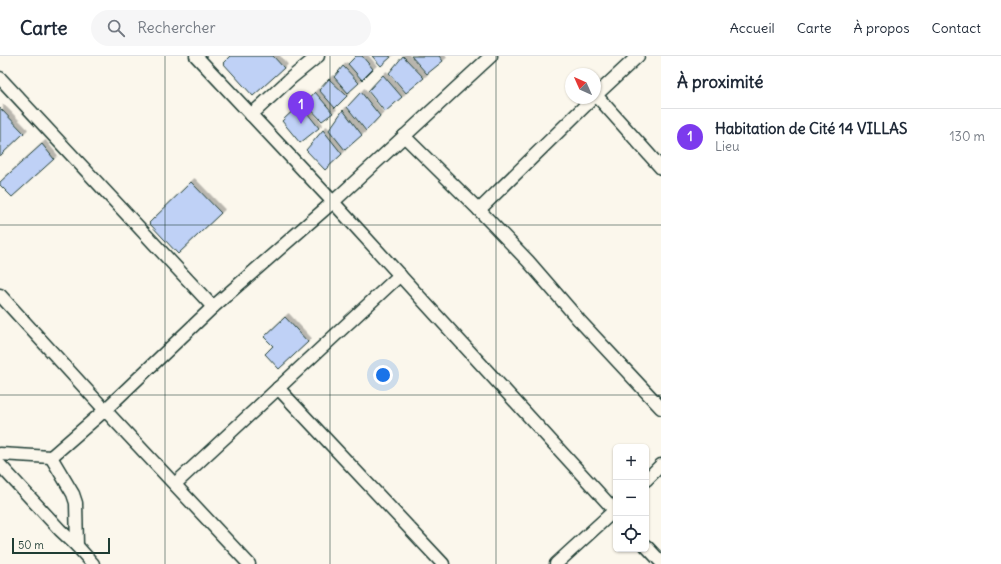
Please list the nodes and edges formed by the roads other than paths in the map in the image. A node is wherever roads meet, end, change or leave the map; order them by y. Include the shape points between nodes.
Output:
1 (196, 56) edge
2 (318, 56) edge
3 (491, 56) edge
4 (638, 56) edge
5 (0, 78) edge
6 (601, 90) edge
7 (586, 104) edge
8 (601, 104) edge
9 (251, 115) junction
10 (404, 136) junction
11 (661, 168) edge
12 (333, 202) junction
13 (479, 210) junction
14 (400, 275) junction
15 (0, 295) edge
16 (213, 307) junction
17 (278, 388) junction
18 (661, 408) edge
19 (104, 410) junction
20 (0, 454) edge
21 (51, 457) junction
22 (0, 465) edge
23 (661, 466) edge
24 (649, 477) edge
25 (175, 484) junction
26 (613, 508) edge
27 (613, 514) edge
28 (77, 546) junction
29 (649, 549) edge
30 (661, 562) edge
31 (93, 564) edge
32 (249, 564) edge
33 (443, 564) edge
34 (556, 564) edge

1 - 9 street
2 - 9 street
3 - 10 street
4 - 6 street
5 - 16 street
7 - 13 street
8 - 11 street
9 - 12 street
10 - 12 street
10 - 13 street
12 - 14 street
12 - 16 street
13 - 18 street
14 - 17 street
14 - 26 street
15 - 19 street
16 - 19 street
17 - 25 street
17 - 33 street
19 - 21 street
19 - 25 street
20 - 21 street
21 - 28 street via 76,503
22 - 28 street
23 - 24 street
25 - 32 street
27 - 34 street
28 - 31 street
29 - 30 street

